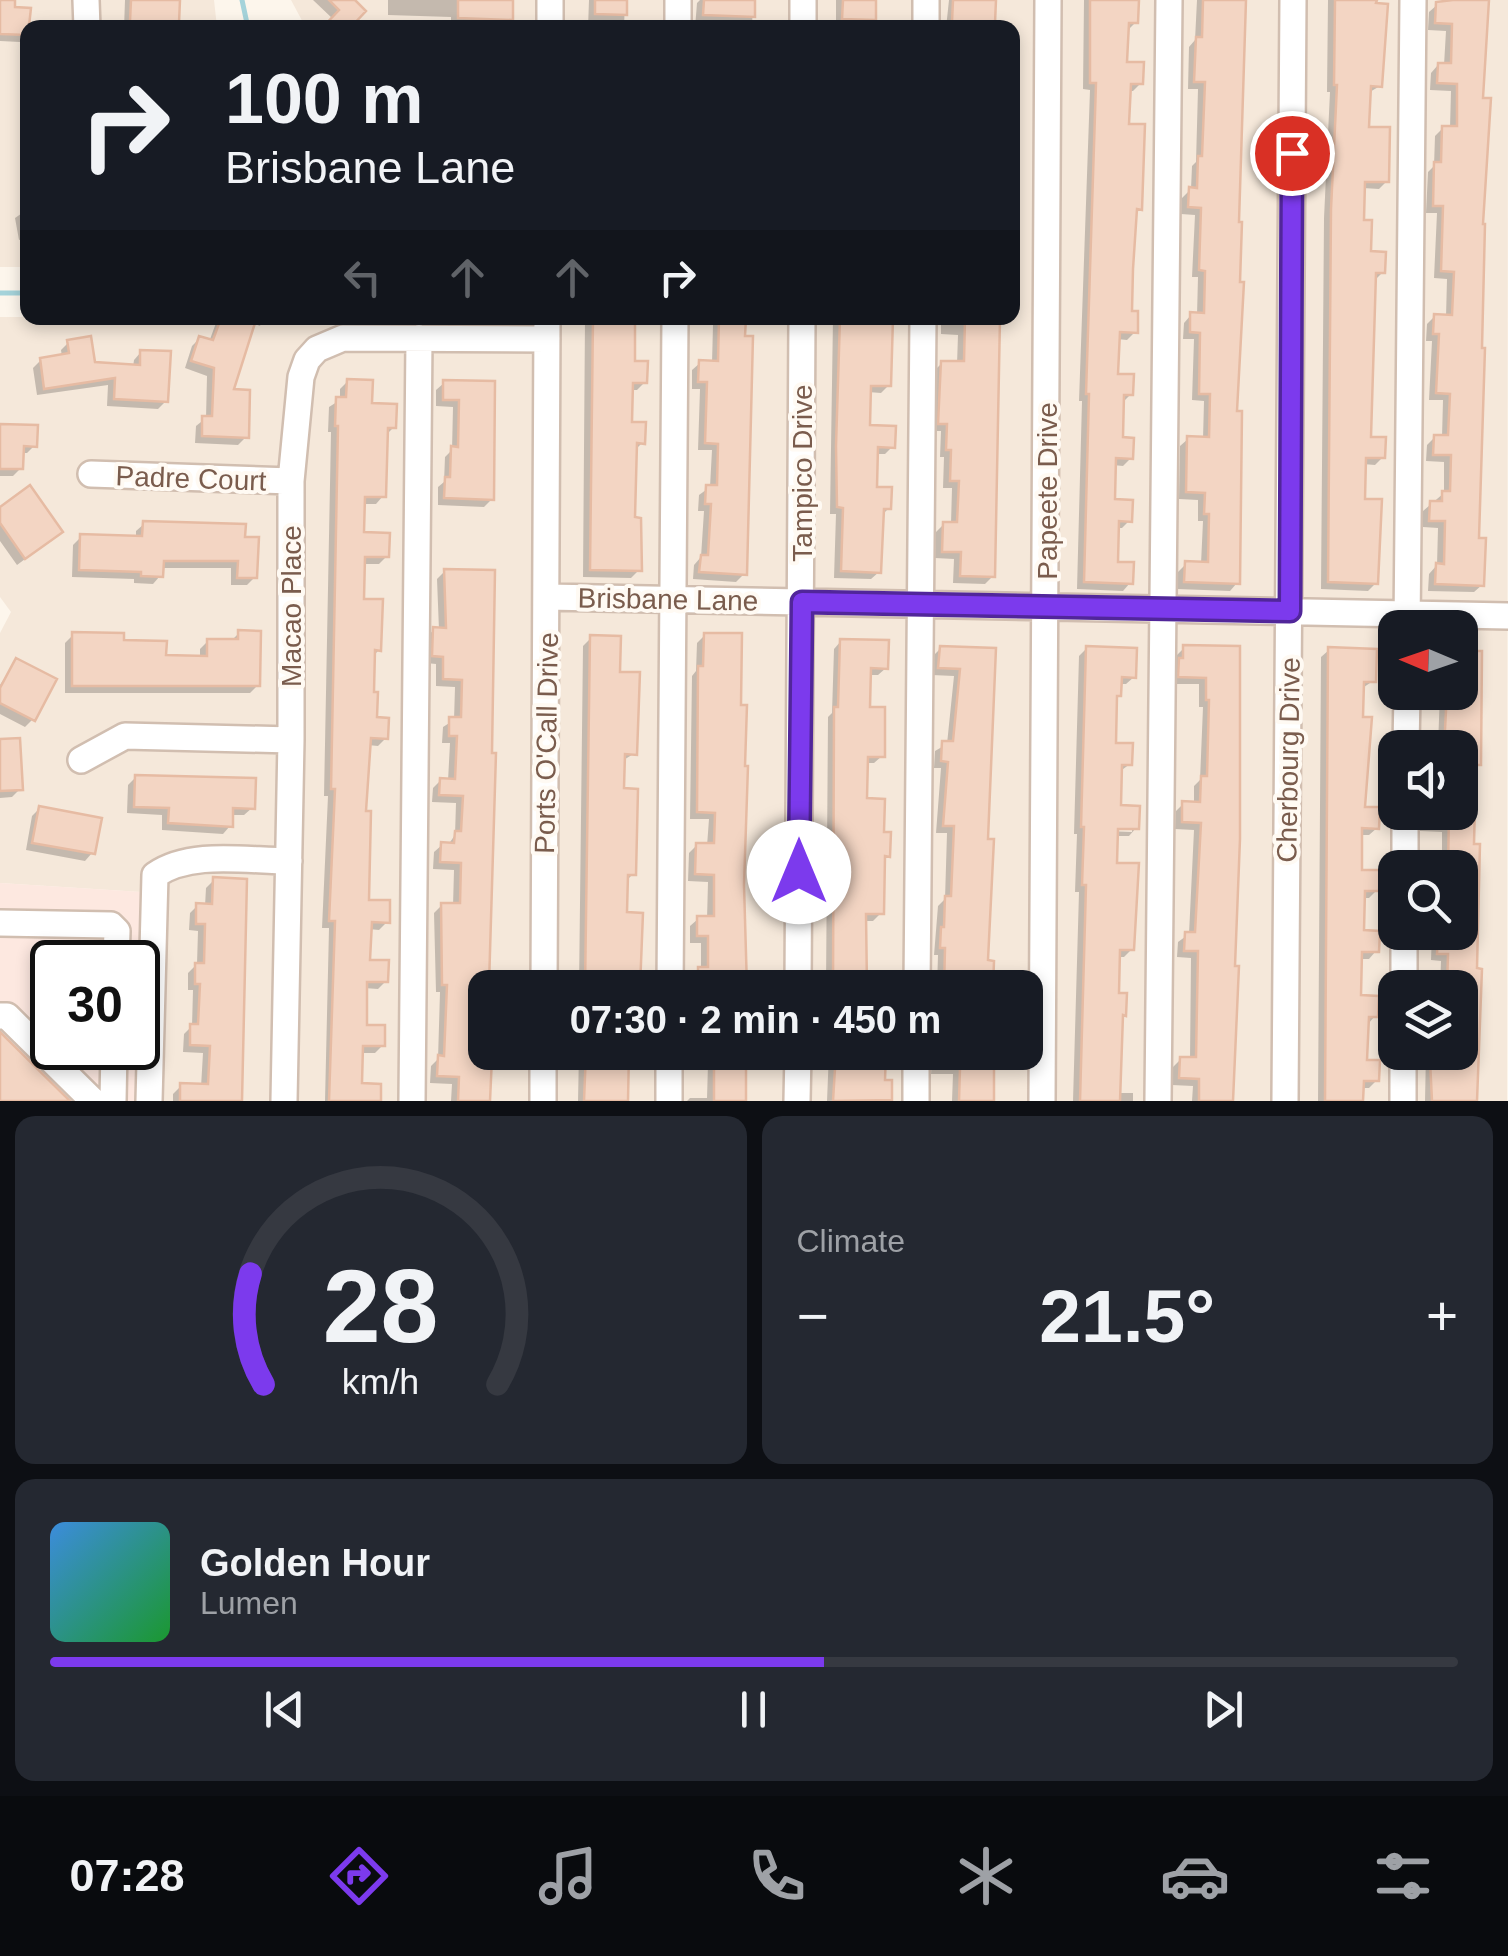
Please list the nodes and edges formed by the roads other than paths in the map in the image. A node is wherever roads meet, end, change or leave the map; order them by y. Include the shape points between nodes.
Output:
1 (1048, 0) edge
2 (1169, 0) edge
3 (1294, 0) edge
4 (1413, 0) edge
5 (675, 325) edge
6 (802, 325) edge
7 (922, 325) edge
8 (547, 328) edge
9 (419, 338) junction
10 (91, 474) dead end
11 (290, 481) junction
12 (548, 597) junction
13 (672, 599) junction
14 (802, 602) junction
15 (920, 605) junction
16 (1046, 609) junction
17 (1163, 610) junction
18 (1407, 610) edge
19 (1290, 611) junction
20 (1508, 616) edge
21 (1478, 617) edge
22 (1378, 619) edge
23 (291, 740) junction
24 (81, 760) dead end
25 (289, 861) junction
26 (0, 924) edge
27 (117, 940) edge
28 (544, 970) edge
29 (670, 970) edge
30 (798, 970) edge
31 (917, 970) edge
32 (0, 1016) edge
33 (114, 1070) edge
34 (543, 1070) edge
35 (669, 1070) edge
36 (798, 1070) edge
37 (916, 1070) edge
38 (1403, 1070) edge
39 (93, 1101) edge
40 (113, 1101) edge
41 (149, 1101) edge
42 (284, 1101) edge
43 (412, 1101) edge
44 (542, 1101) edge
45 (668, 1101) edge
46 (797, 1101) edge
47 (916, 1101) edge
48 (1042, 1101) edge
49 (1158, 1101) edge
50 (1285, 1101) edge
51 (1403, 1101) edge

1 - 16 street, Papeete Drive
2 - 17 street
3 - 19 street, Cherbourg Drive
4 - 18 street
5 - 13 street
6 - 14 street, Tampico Drive
7 - 15 street
8 - 9 street, Macao Place
8 - 12 street, Ports O'Call Drive
9 - 11 street, Macao Place via 343,338 307,360
9 - 43 street
10 - 11 street, Padre Court
11 - 23 street, Macao Place
12 - 13 street, Brisbane Lane
12 - 28 street, Ports O'Call Drive
13 - 14 street, Brisbane Lane
13 - 29 street
14 - 15 street, Brisbane Lane
14 - 30 street, Tampico Drive
15 - 16 street, Brisbane Lane
15 - 31 street
16 - 17 street, Brisbane Lane
16 - 48 street, Papeete Drive
17 - 19 street, Brisbane Lane
17 - 49 street
19 - 22 street, Brisbane Lane
19 - 50 street, Cherbourg Drive
20 - 21 street, Brisbane Lane
23 - 24 street via 125,736
23 - 25 street, Macao Place
25 - 41 street via 198,860 171,864 155,875
25 - 42 street, Macao Place
26 - 27 street via 111,925
32 - 39 street via 8,1016
33 - 40 street
34 - 44 street
35 - 45 street
36 - 46 street
37 - 47 street
38 - 51 street

